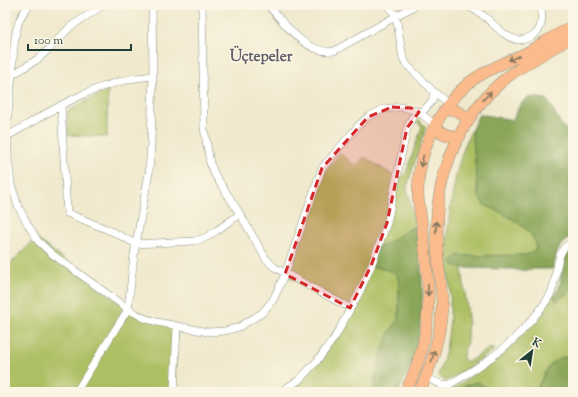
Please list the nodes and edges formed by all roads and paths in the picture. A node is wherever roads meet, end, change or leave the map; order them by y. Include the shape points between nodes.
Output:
1 (30, 5) edge
2 (103, 5) edge
3 (152, 5) edge
4 (202, 5) edge
5 (268, 5) edge
6 (388, 5) edge
7 (416, 5) edge
8 (467, 5) edge
9 (541, 5) edge
10 (396, 16) junction
11 (573, 26) edge
12 (573, 36) edge
13 (527, 38) junction
14 (533, 49) junction
15 (12, 75) junction
16 (153, 76) junction
17 (434, 92) junction
18 (61, 106) junction
19 (447, 107) junction
20 (419, 112) junction
21 (6, 118) edge
22 (468, 122) junction
23 (435, 125) junction
24 (8, 136) junction
25 (460, 136) junction
26 (240, 214) junction
27 (573, 242) edge
28 (136, 244) junction
29 (285, 274) junction
30 (350, 308) junction
31 (128, 309) junction
32 (177, 326) junction
33 (426, 377) junction
34 (450, 384) junction
35 (76, 392) edge
36 (174, 392) edge
37 (280, 392) edge
38 (405, 392) edge
39 (419, 392) edge
40 (438, 392) edge

1 - 15 street via 22,14 17,27
2 - 15 street via 70,27 50,49
3 - 16 street
4 - 26 street via 204,128 207,148 215,176
5 - 10 street via 296,36 326,52 334,51
6 - 10 street
7 - 10 street
8 - 13 street via 511,37 517,40
9 - 13 street via 540,26 534,35
10 - 17 street via 403,58
11 - 14 main road
22 -> 12 main road via 482,101 507,78
13 - 14 street
14 -> 19 main road via 481,74 459,92
15 - 21 street
16 - 18 street via 135,77 100,87
16 - 28 street via 149,172
17 - 19 street
17 - 20 street via 432,101
18 - 24 street
18 - 28 street via 67,213
19 - 22 main road via 460,113
19 - 23 main road
20 - 23 street
20 - 29 street via 411,108 392,107 368,116 329,158 322,168
20 - 30 street via 412,117 407,128 387,223 371,266
21 - 24 street
22 - 25 main road
23 - 25 main road via 443,133 453,137
23 -> 38 main road via 421,163 418,191 428,288 427,316 421,350
24 - 31 street via 11,184 18,206 38,241
33 -> 25 main road via 436,344 442,304 436,236 438,200 448,160
26 - 28 street via 205,238 194,241
26 - 29 street via 266,259
27 - 34 street via 566,245 561,252 553,287 532,320 493,357
28 - 31 street
29 - 30 street
29 - 32 street via 273,300 262,313 239,326 226,331 208,332
30 - 37 street via 317,361 299,380
31 - 32 street via 144,318
31 - 35 street
32 - 36 street
33 - 34 street via 444,385
33 - 39 main road
34 - 40 street

